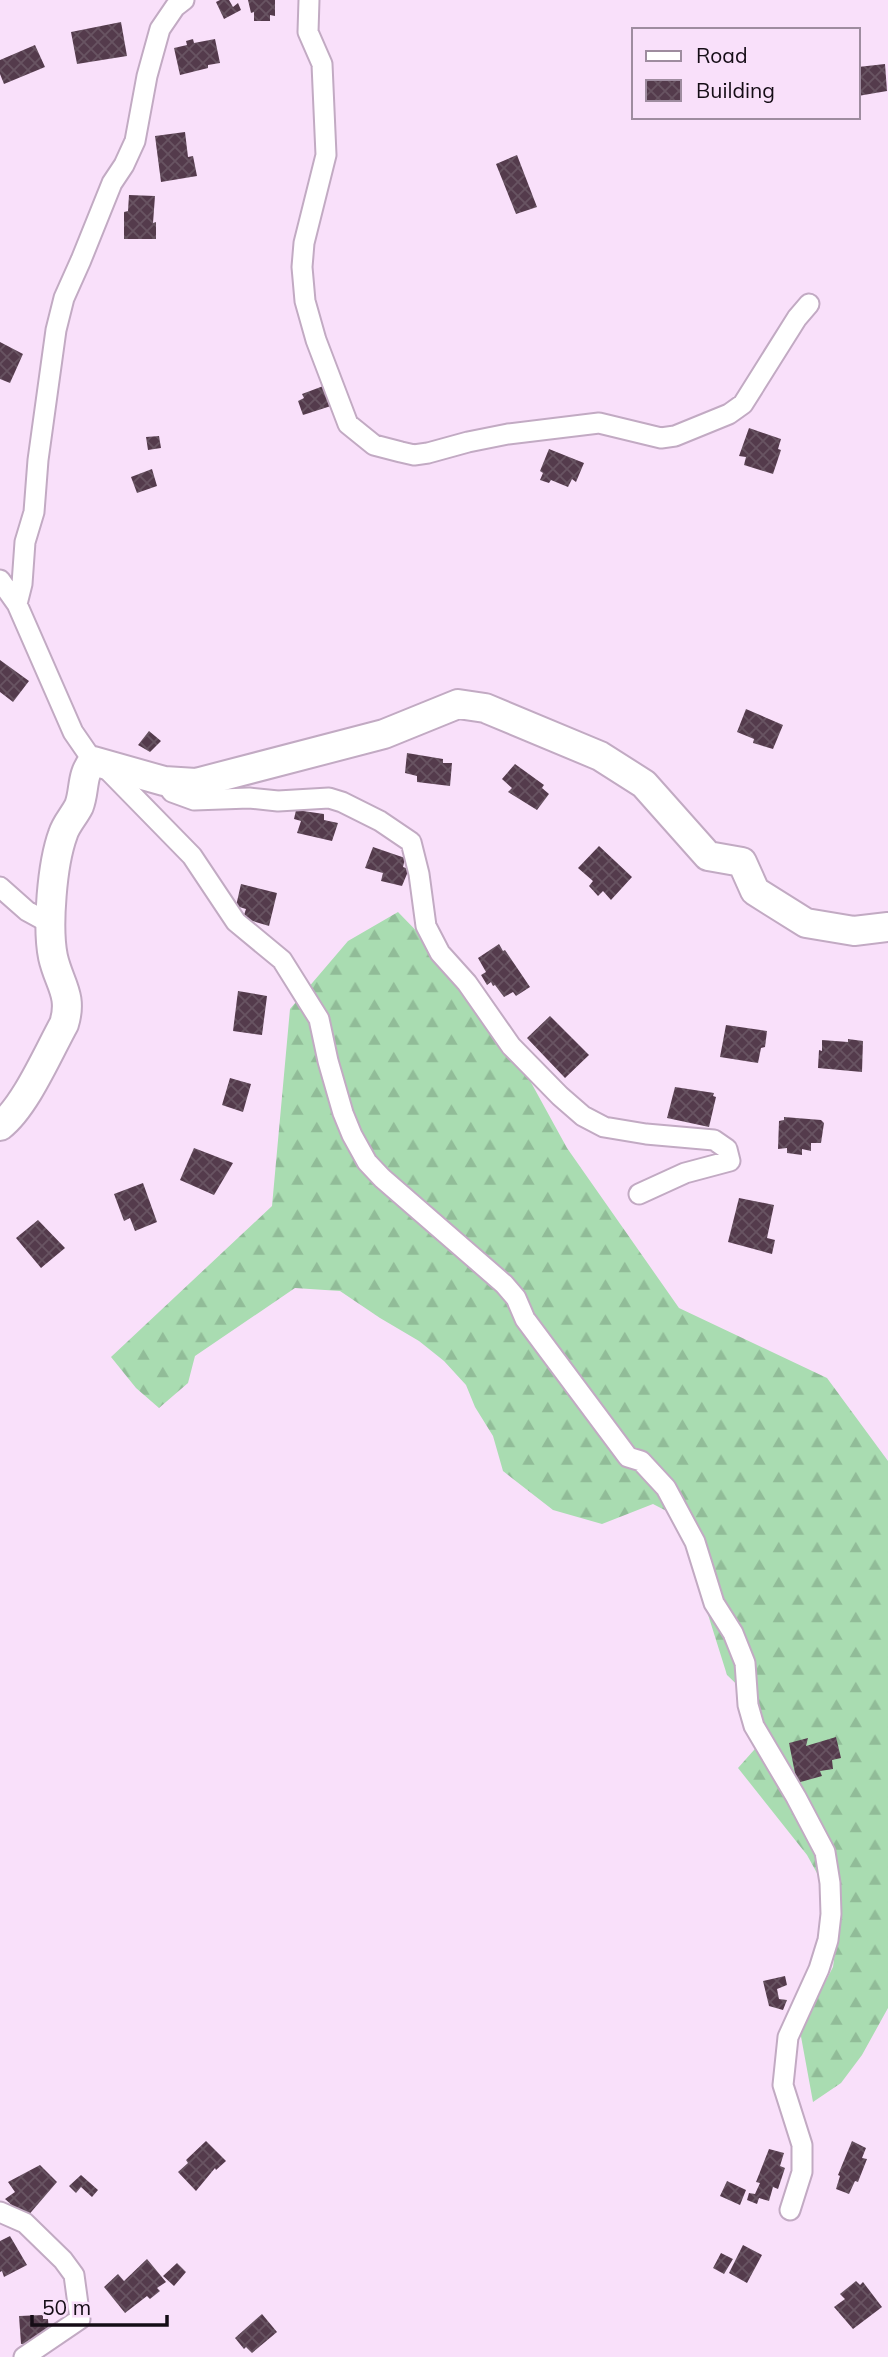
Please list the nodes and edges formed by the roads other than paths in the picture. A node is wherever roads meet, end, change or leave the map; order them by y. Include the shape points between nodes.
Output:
1 (184, 0) edge
2 (309, 0) edge
3 (809, 304) dead end
4 (0, 580) edge
5 (17, 604) junction
6 (97, 762) junction
7 (164, 781) junction
8 (0, 887) edge
9 (49, 923) junction
10 (888, 927) edge
11 (0, 1126) edge
12 (639, 1194) dead end
13 (790, 2210) dead end
14 (0, 2212) edge
15 (24, 2357) edge

1 - 5 street via 160,29 135,141 112,183 64,298
2 - 3 street via 308,32 322,64 326,155 304,243 305,300 348,424 362,438 414,454 508,434 599,423 654,437 676,436 743,404
4 - 5 street
5 - 6 street via 73,732
6 - 7 street
6 - 9 street via 87,768 79,805 63,834
6 - 13 street via 192,856 236,922 282,960 320,1020 343,1112 368,1162 505,1284 525,1319 628,1457 640,1461 666,1488 695,1542 714,1603 745,1663 754,1726 825,1852 830,1883 828,1940 788,2037 783,2085 802,2145 802,2172
7 - 10 street via 196,783 384,734 458,705 485,708 600,757 644,784 708,856 742,863 755,891 806,923 854,931
7 - 12 street via 172,792 194,800 328,798 380,821 411,842 426,926 440,953 511,1046 559,1096 604,1127 714,1140 727,1149 730,1161 685,1173
8 - 9 street
9 - 11 street via 53,959 68,997 68,1012 19,1105
14 - 15 street via 25,2223 63,2260 74,2275 77,2290 80,2319

